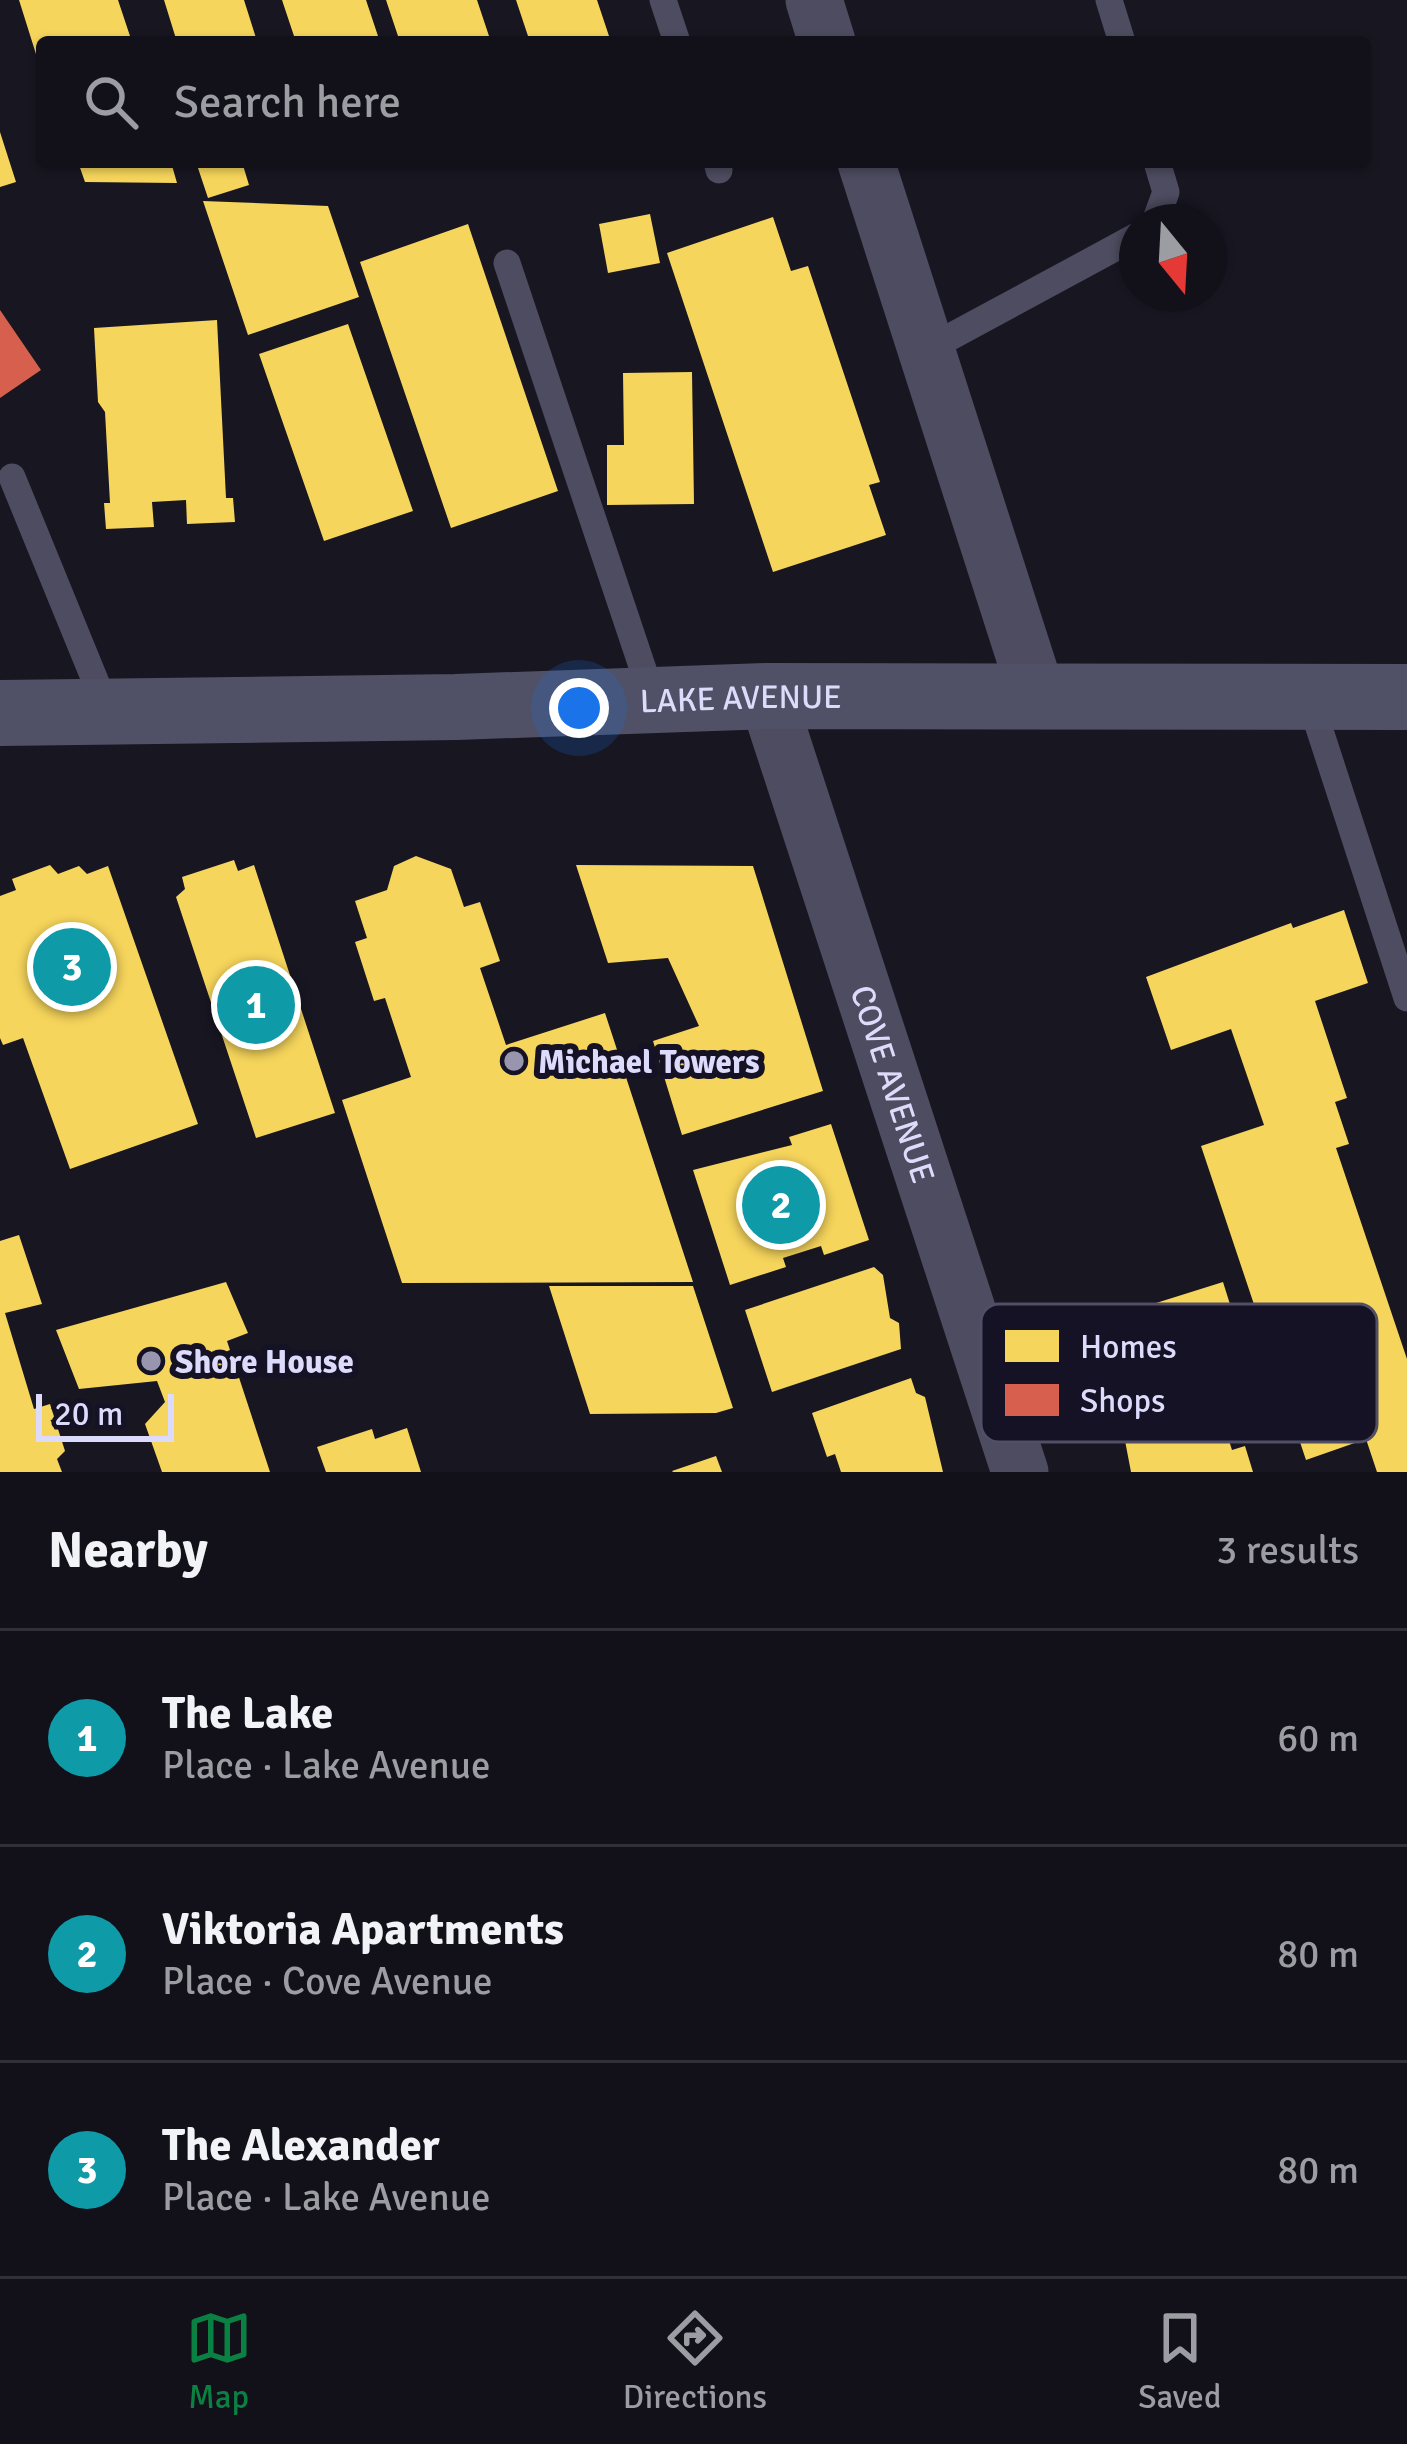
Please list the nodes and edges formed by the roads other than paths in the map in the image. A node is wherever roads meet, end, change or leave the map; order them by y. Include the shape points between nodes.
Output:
1 (663, 0) edge
2 (814, 0) edge
3 (1109, 0) edge
4 (675, 36) edge
5 (825, 36) edge
6 (1120, 36) edge
7 (868, 168) edge
8 (1159, 168) edge
9 (1162, 204) edge
10 (1119, 246) edge
11 (507, 262) dead end
12 (926, 350) junction
13 (13, 477) dead end
14 (1036, 695) junction
15 (767, 696) junction
16 (1309, 697) junction
17 (1407, 697) edge
18 (653, 699) junction
19 (0, 712) edge
20 (108, 712) junction
21 (1407, 998) edge
22 (981, 1352) edge
23 (1010, 1442) edge
24 (1020, 1472) edge

1 - 4 lane
2 - 5 street
3 - 6 lane
7 - 12 street
8 - 9 lane
10 - 12 lane
11 - 18 lane
12 - 14 street
13 - 20 lane
14 - 15 street, LAKE AVENUE
14 - 16 street, LAKE AVENUE
15 - 18 street, LAKE AVENUE
15 - 22 street, COVE AVENUE
16 - 17 street, LAKE AVENUE
16 - 21 lane
18 - 20 street, LAKE AVENUE
19 - 20 street, LAKE AVENUE
23 - 24 street, COVE AVENUE

